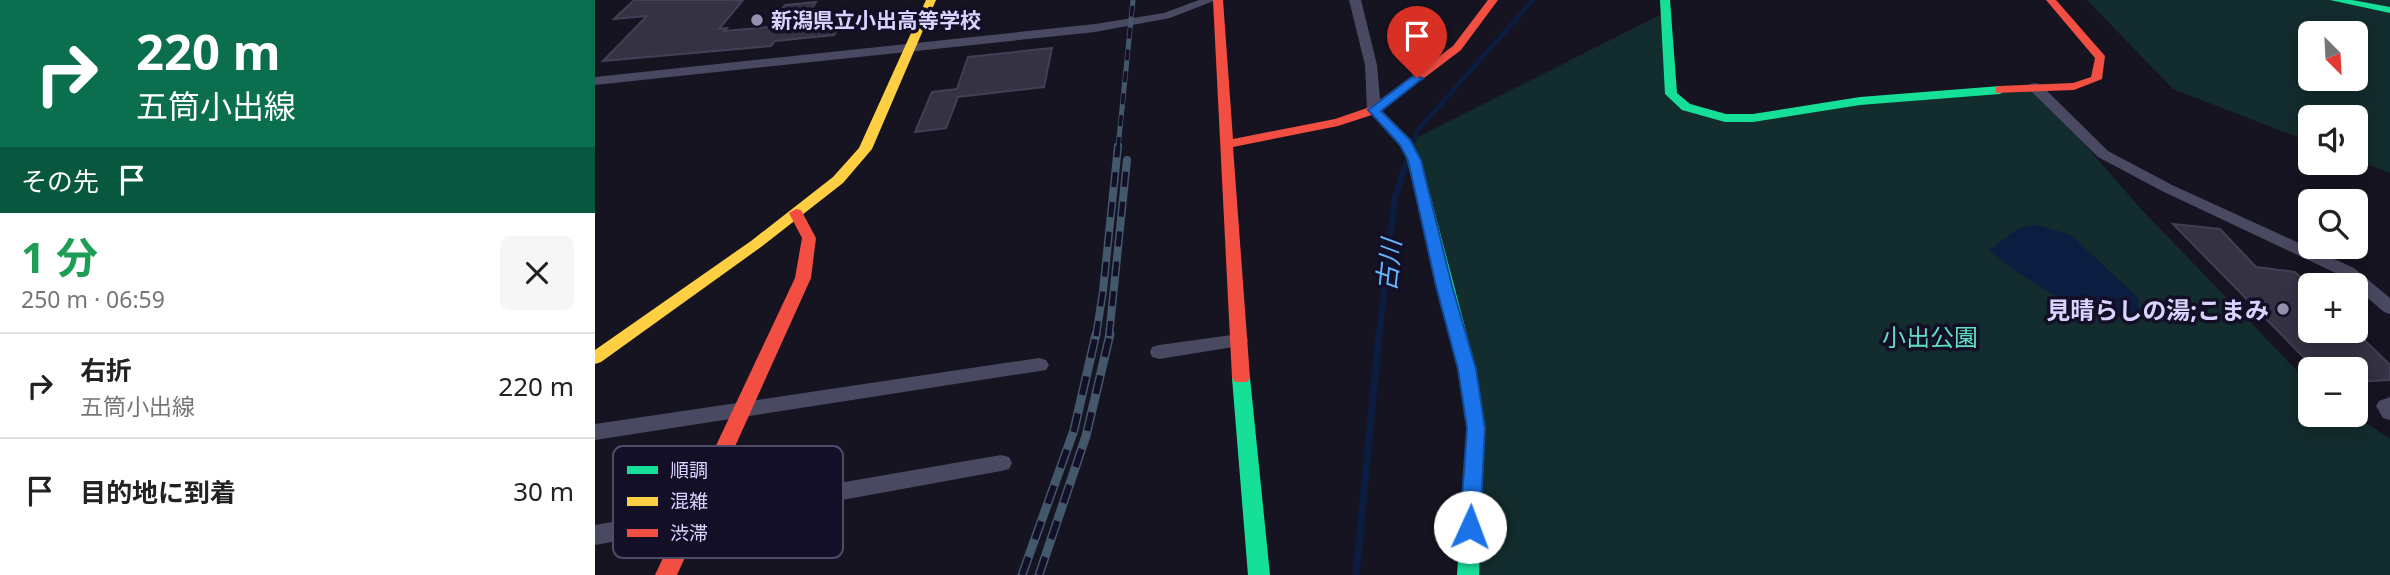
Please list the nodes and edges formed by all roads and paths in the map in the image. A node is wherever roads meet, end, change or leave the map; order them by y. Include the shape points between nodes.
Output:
1 (930, 0) edge
2 (1210, 0) edge
3 (1218, 0) edge
4 (1355, 0) edge
5 (1493, 0) edge
6 (1665, 0) edge
7 (2051, 0) edge
8 (2335, 0) edge
9 (2390, 10) edge
10 (908, 48) junction
11 (595, 81) edge
12 (2035, 87) junction
13 (1374, 110) junction
14 (1225, 145) junction
15 (796, 213) junction
16 (2390, 308) edge
17 (1239, 340) junction
18 (1159, 352) dead end
19 (595, 358) edge
20 (1039, 365) dead end
21 (2390, 404) edge
22 (741, 409) junction
23 (2390, 413) edge
24 (595, 432) edge
25 (725, 446) edge
26 (1001, 463) dead end
27 (843, 490) edge
28 (613, 532) edge
29 (595, 535) edge
30 (674, 558) edge
31 (666, 575) edge
32 (1259, 575) edge
33 (1468, 575) edge

1 - 10 street
2 - 10 street via 1166,16 1131,22
3 - 14 street
4 - 13 street via 1371,65
5 - 13 street via 1457,48
6 - 12 street via 1671,94 1686,107 1725,118
7 - 12 street via 2101,58 2096,79 2074,86
8 - 9 street
10 - 11 street
10 - 15 street via 865,149 838,180
12 - 16 street via 2103,154 2348,272
13 - 14 street
13 - 33 street via 1406,143 1415,160 1467,369 1476,428
14 - 17 street
15 - 19 street
15 - 22 street via 809,238 803,278
17 - 18 street
17 - 32 street
20 - 22 street
21 - 23 street via 2386,406
22 - 24 street
22 - 25 street
26 - 27 street
28 - 29 street
30 - 31 street

